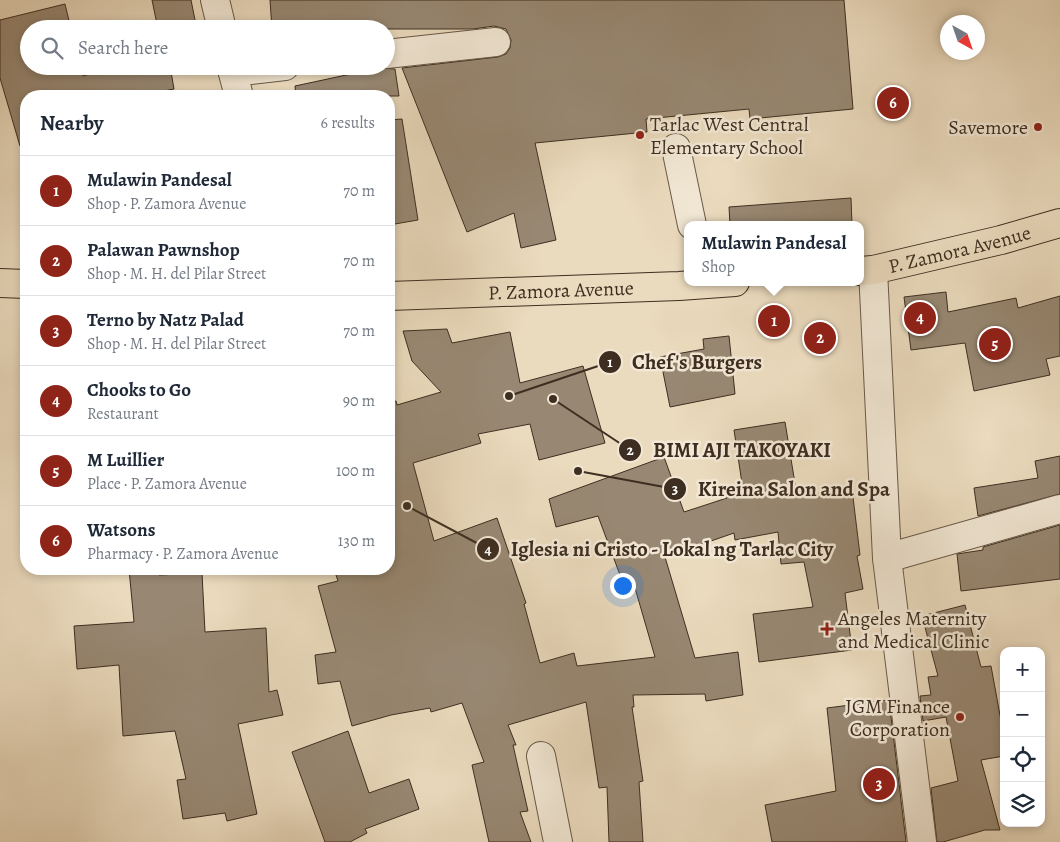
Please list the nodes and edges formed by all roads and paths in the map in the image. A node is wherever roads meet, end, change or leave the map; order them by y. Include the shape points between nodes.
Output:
1 (215, 0) edge
2 (220, 20) edge
3 (496, 42) dead end
4 (395, 53) edge
5 (247, 75) edge
6 (234, 78) edge
7 (676, 148) dead end
8 (691, 221) edge
9 (1060, 224) edge
10 (866, 270) edge
11 (0, 282) edge
12 (20, 284) edge
13 (684, 285) edge
14 (395, 296) edge
15 (1060, 509) edge
16 (887, 558) junction
17 (541, 756) dead end
18 (558, 842) edge
19 (922, 842) edge

1 - 2 street
3 - 4 street
5 - 6 street
7 - 8 street
9 - 10 highway, P. Zamora Avenue
10 - 16 street
11 - 12 highway
13 - 14 highway, P. Zamora Avenue
15 - 16 street
16 - 19 street
17 - 18 street

